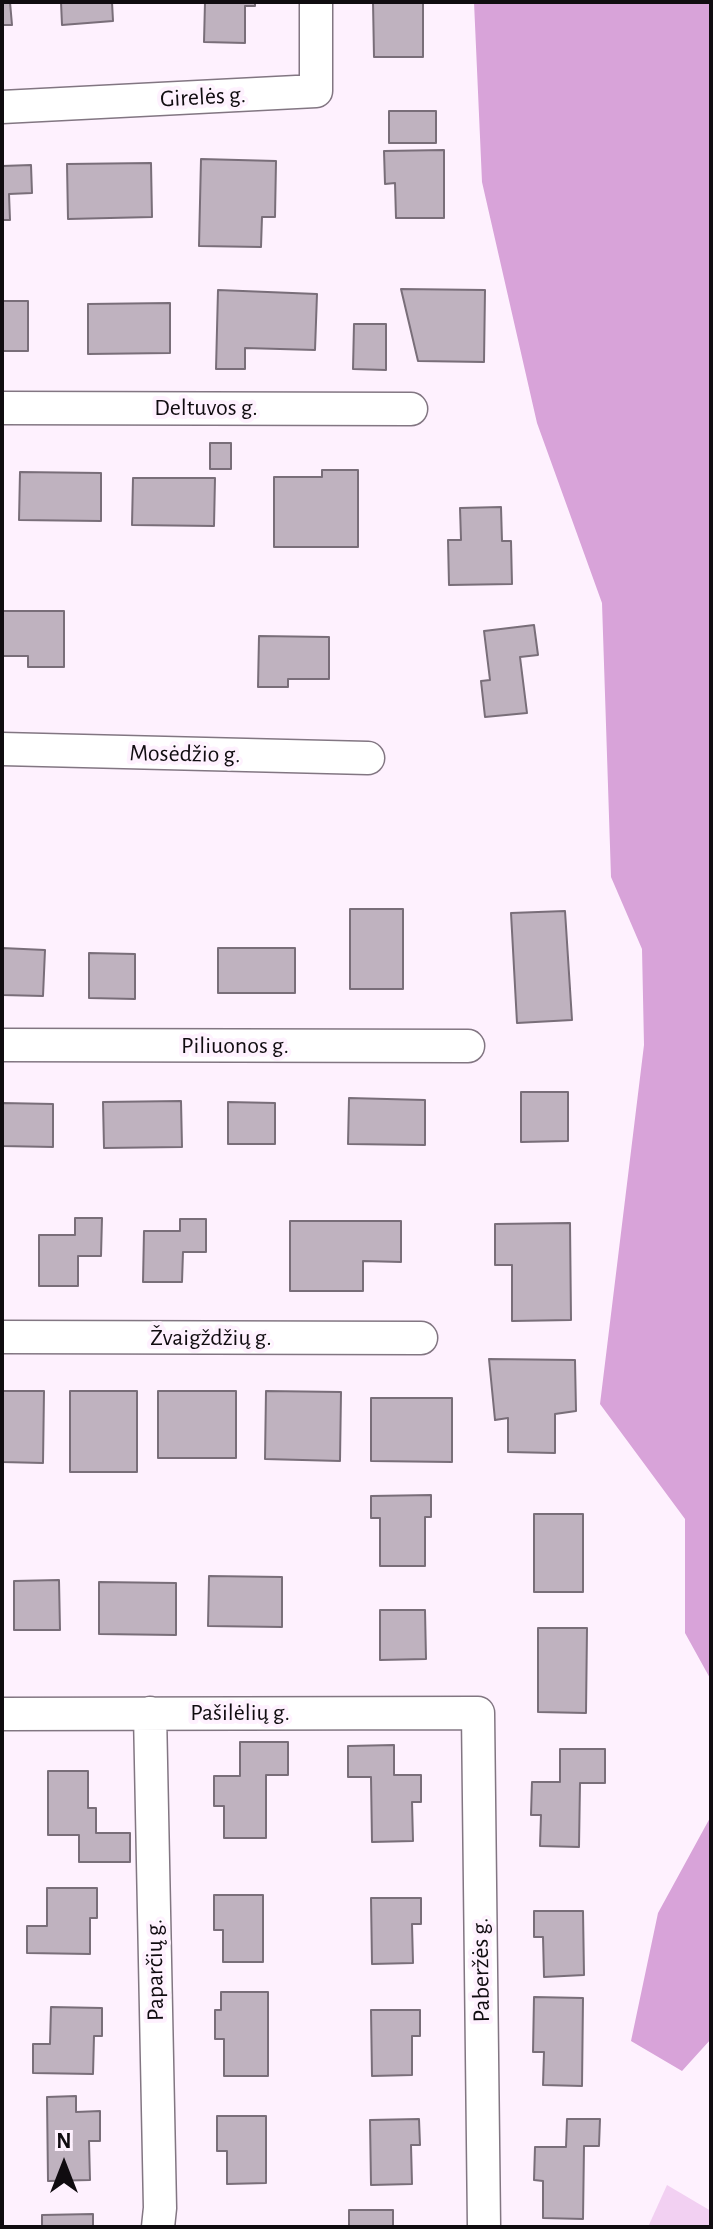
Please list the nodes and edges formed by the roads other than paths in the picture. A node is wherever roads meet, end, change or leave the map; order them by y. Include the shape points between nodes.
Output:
1 (316, 2) edge
2 (2, 107) edge
3 (2, 408) edge
4 (411, 409) dead end
5 (2, 749) edge
6 (368, 758) dead end
7 (2, 1045) edge
8 (468, 1046) dead end
9 (2, 1337) edge
10 (421, 1338) dead end
11 (150, 1713) junction
12 (478, 1713) joint
13 (2, 1714) edge
14 (158, 2227) edge
15 (484, 2227) edge

1 - 2 street, Girelės g. via 316,91
3 - 4 street, Deltuvos g.
5 - 6 street, Mosėdžio g.
7 - 8 street, Piliuonos g.
9 - 10 street, Žvaigždžių g.
11 - 12 street, Pašilėlių g.
11 - 13 street, Pašilėlių g.
11 - 14 street, Paparčių g.
12 - 15 street, Paberžės g.

